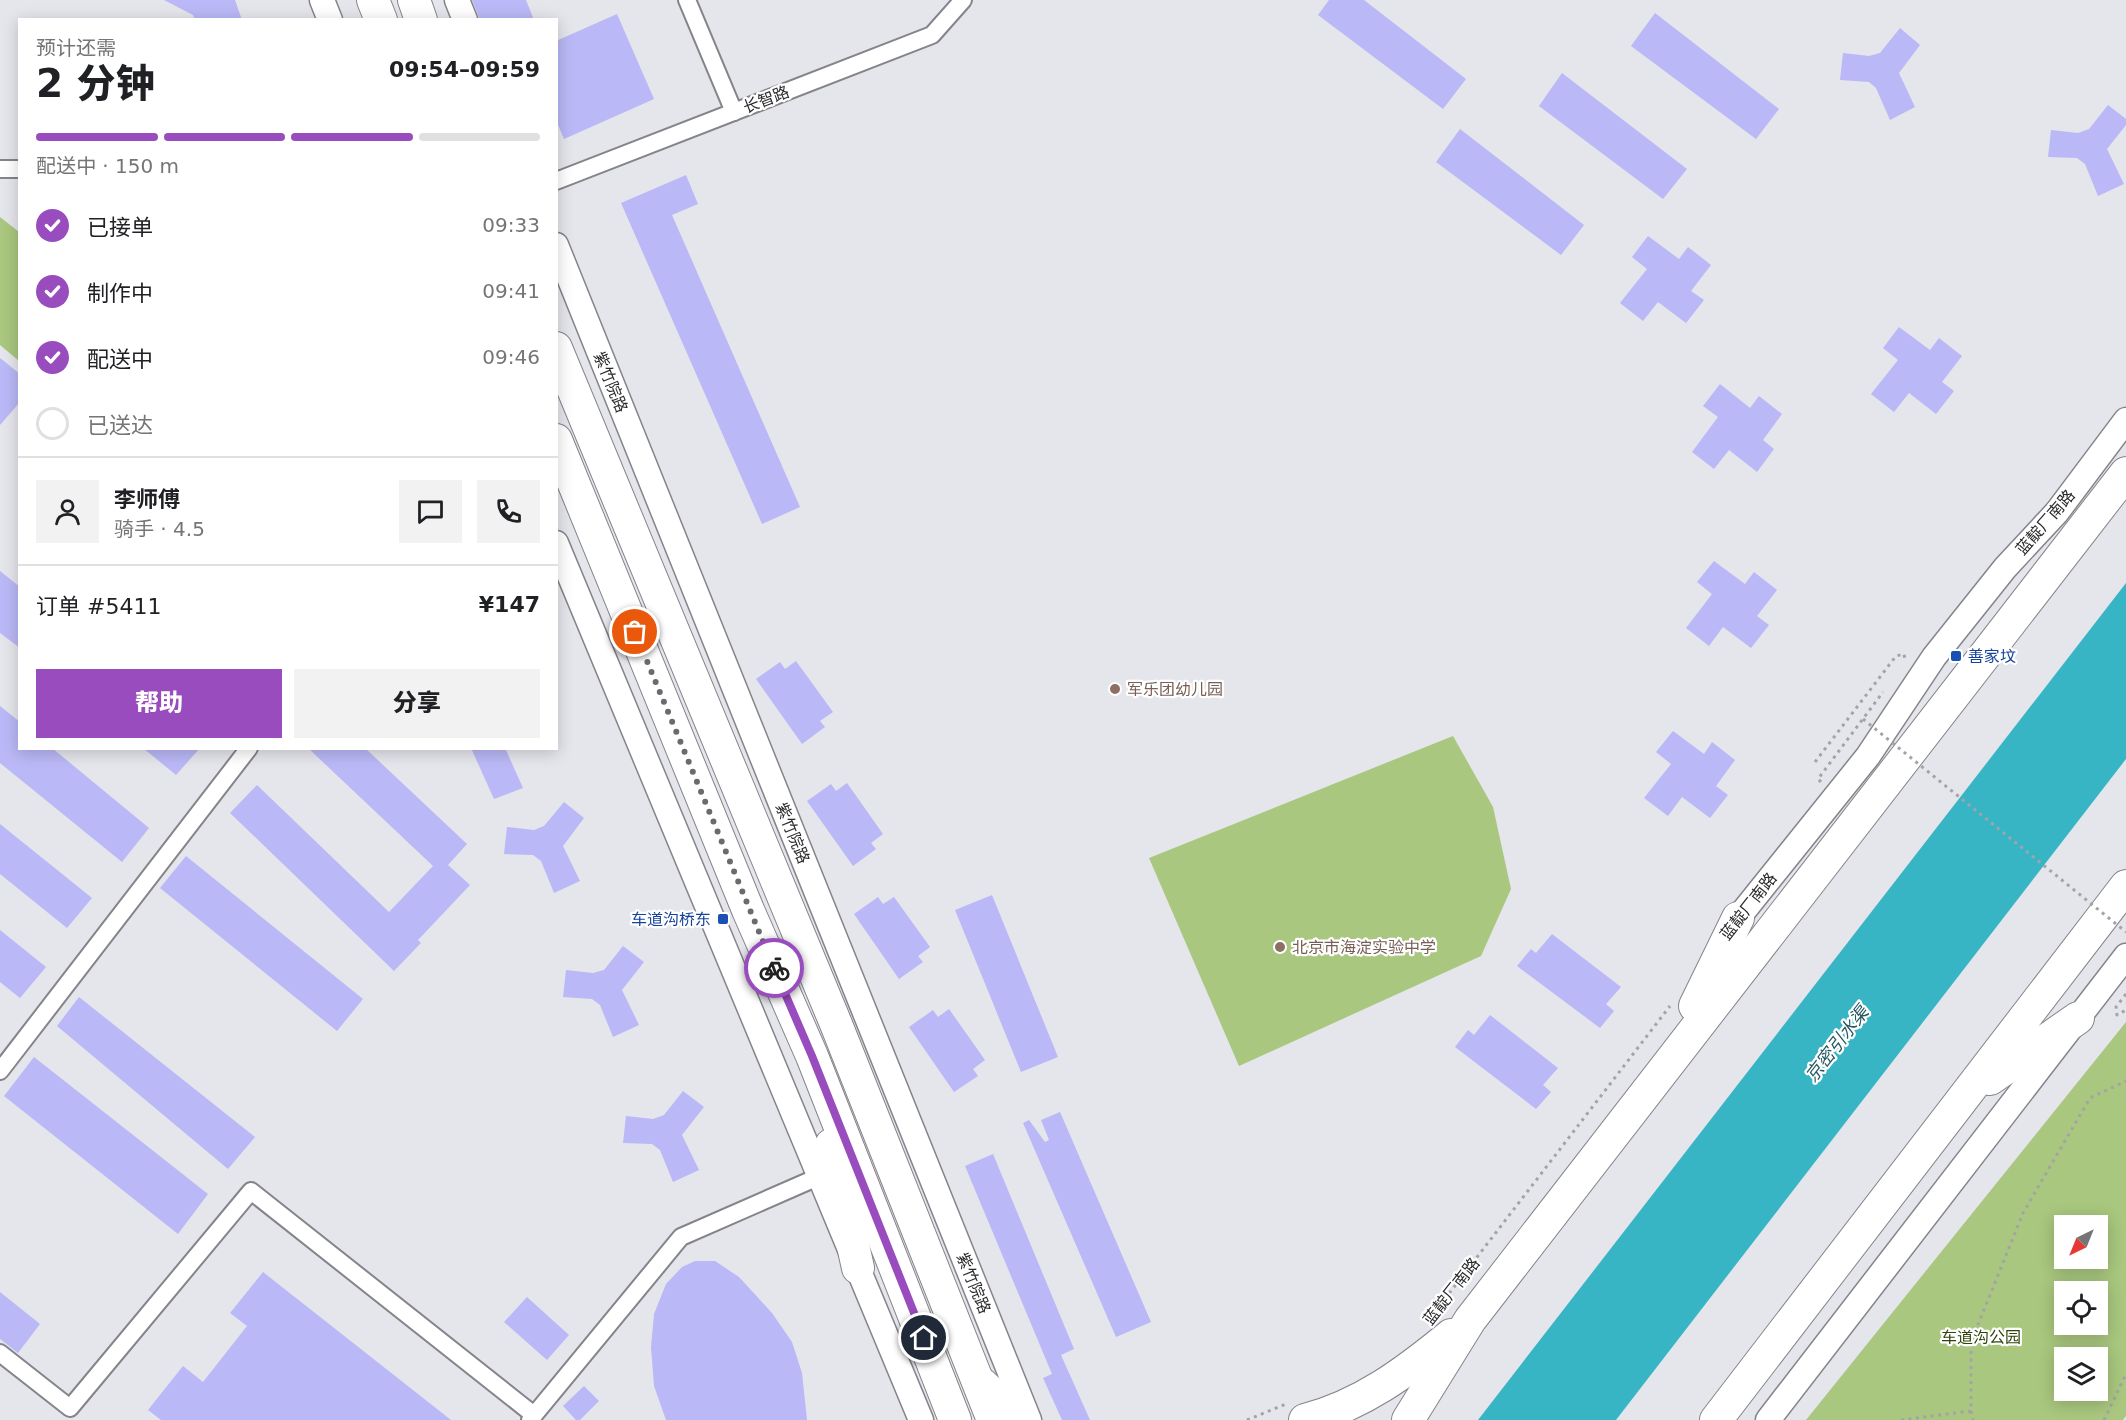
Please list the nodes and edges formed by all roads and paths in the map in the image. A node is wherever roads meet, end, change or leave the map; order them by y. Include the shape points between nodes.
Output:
1 (322, 0) edge
2 (373, 0) edge
3 (414, 0) edge
4 (429, 0) edge
5 (457, 0) edge
6 (687, 0) edge
7 (963, 0) edge
8 (329, 18) edge
9 (380, 18) edge
10 (420, 18) edge
11 (429, 18) edge
12 (464, 18) edge
13 (734, 112) junction
14 (0, 169) edge
15 (18, 169) edge
16 (558, 180) edge
17 (558, 250) edge
18 (558, 353) edge
19 (2126, 420) edge
20 (558, 445) edge
21 (2126, 472) edge
22 (558, 548) edge
23 (1906, 662) dead end
24 (1884, 691) dead end
25 (1863, 719) junction
26 (247, 750) edge
27 (1815, 762) dead end
28 (1826, 769) dead end
29 (2126, 886) edge
30 (1738, 918) joint
31 (2126, 932) edge
32 (2126, 956) edge
33 (2126, 994) edge
34 (1674, 1002) dead end
35 (2126, 1010) edge
36 (2078, 1018) junction
37 (812, 1056) junction
38 (1665, 1065) junction
39 (0, 1071) edge
40 (2126, 1081) edge
41 (1965, 1097) junction
42 (818, 1177) junction
43 (858, 1268) junction
44 (1429, 1320) dead end
45 (1470, 1320) junction
46 (0, 1353) edge
47 (2126, 1374) edge
48 (973, 1376) junction
49 (1971, 1411) junction
50 (66, 1414) edge
51 (532, 1418) edge
52 (921, 1420) edge
53 (955, 1420) edge
54 (993, 1420) edge
55 (1021, 1420) edge
56 (1029, 1420) edge
57 (1305, 1420) edge
58 (1407, 1420) edge
59 (1716, 1420) edge
60 (1768, 1420) edge
61 (1901, 1420) edge
62 (1973, 1420) edge
63 (2104, 1420) edge

1 - 8 street
2 - 9 highway
3 - 10 highway
4 - 11 highway
5 - 12 street
6 - 13 street
7 - 13 street, 长智路 via 932,35
13 - 16 street, 长智路
14 - 15 street
17 - 56 street, 紫竹院路
18 - 48 highway, 紫竹院路 via 836,1024
19 - 30 street, 蓝靛厂南路 via 2057,512 2005,568 1934,657 1868,756
20 - 37 highway
21 - 38 highway, 蓝靛厂南路
22 - 42 street
23 - 27 path via 1904,654 1896,656
24 - 25 path
25 - 28 path
25 - 31 path, bridge
26 - 39 street
29 - 41 highway
30 - 38 highway
32 - 36 street
33 - 35 path via 2116,1007 2117,1015
34 - 44 path, 蓝靛厂南路
36 - 41 highway
36 - 60 street
37 - 43 highway
37 - 53 highway
38 - 45 highway, 蓝靛厂南路
40 - 49 path via 2090,1098 2023,1213 1971,1342
41 - 59 highway
42 - 43 street
42 - 51 street via 681,1237
43 - 52 street
45 - 57 highway via 1372,1394
45 - 58 highway, 蓝靛厂南路
46 - 50 street
47 - 63 path
48 - 54 highway, 紫竹院路
48 - 55 highway
49 - 61 path
49 - 62 path
50 - 51 street via 250,1191

